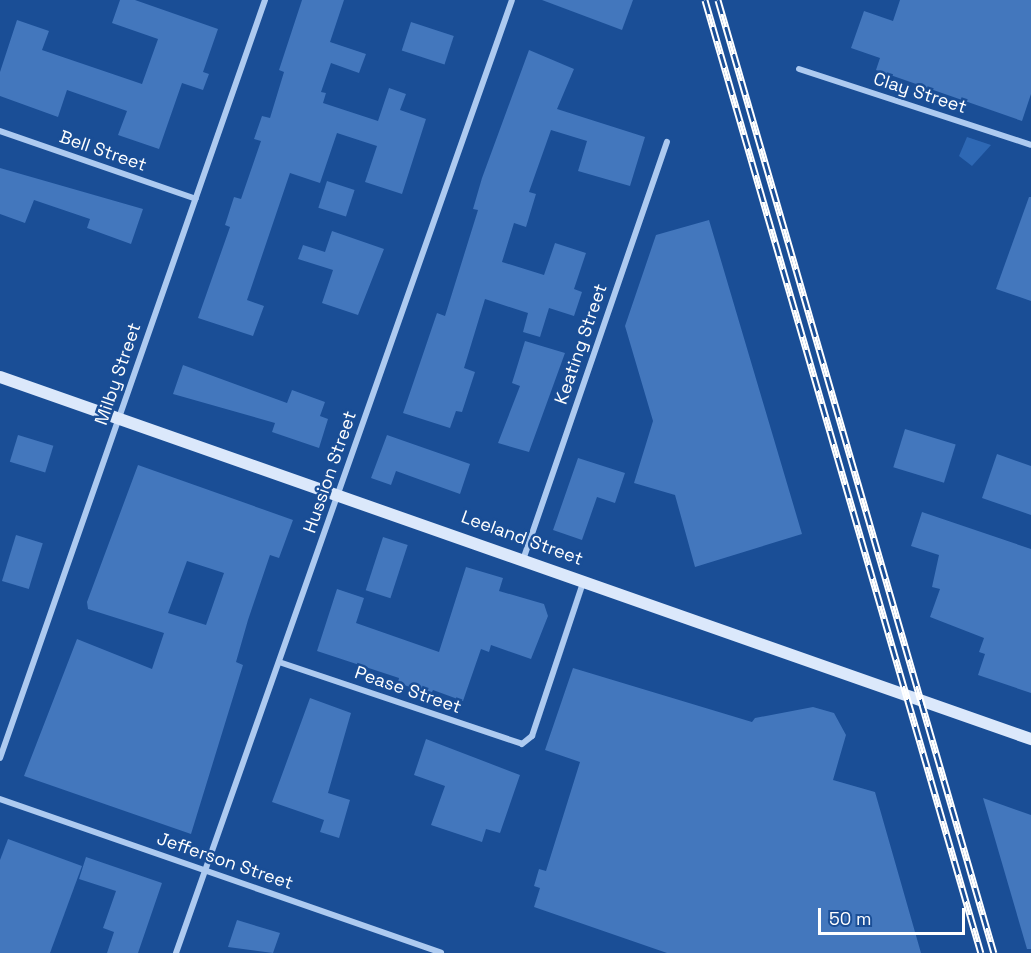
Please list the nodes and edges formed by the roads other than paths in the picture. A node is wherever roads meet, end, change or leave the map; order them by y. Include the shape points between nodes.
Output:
1 (265, 0) edge
2 (512, 0) edge
3 (799, 69) dead end
4 (0, 131) edge
5 (667, 142) dead end
6 (1031, 145) edge
7 (196, 198) junction
8 (0, 377) edge
9 (119, 418) junction
10 (339, 493) junction
11 (524, 557) junction
12 (584, 580) junction
13 (279, 662) junction
14 (1031, 739) edge
15 (0, 758) edge
16 (0, 799) edge
17 (205, 870) junction
18 (176, 953) edge
19 (441, 953) edge

1 - 7 street, Milby Street
2 - 10 street, Hussion Street
3 - 6 street, Clay Street
4 - 7 street, Bell Street
5 - 11 street, Keating Street
7 - 9 street, Milby Street
8 - 9 main road, Leeland Street
9 - 10 main road, Leeland Street
9 - 15 street, Milby Street
10 - 11 main road, Leeland Street
10 - 13 street, Hussion Street
11 - 12 main road, Leeland Street
12 - 13 street, Pease Street via 527,740 522,744
12 - 14 main road, Leeland Street
13 - 17 street, Hussion Street
16 - 17 street, Jefferson Street
17 - 18 street, Hussion Street
17 - 19 street, Jefferson Street

